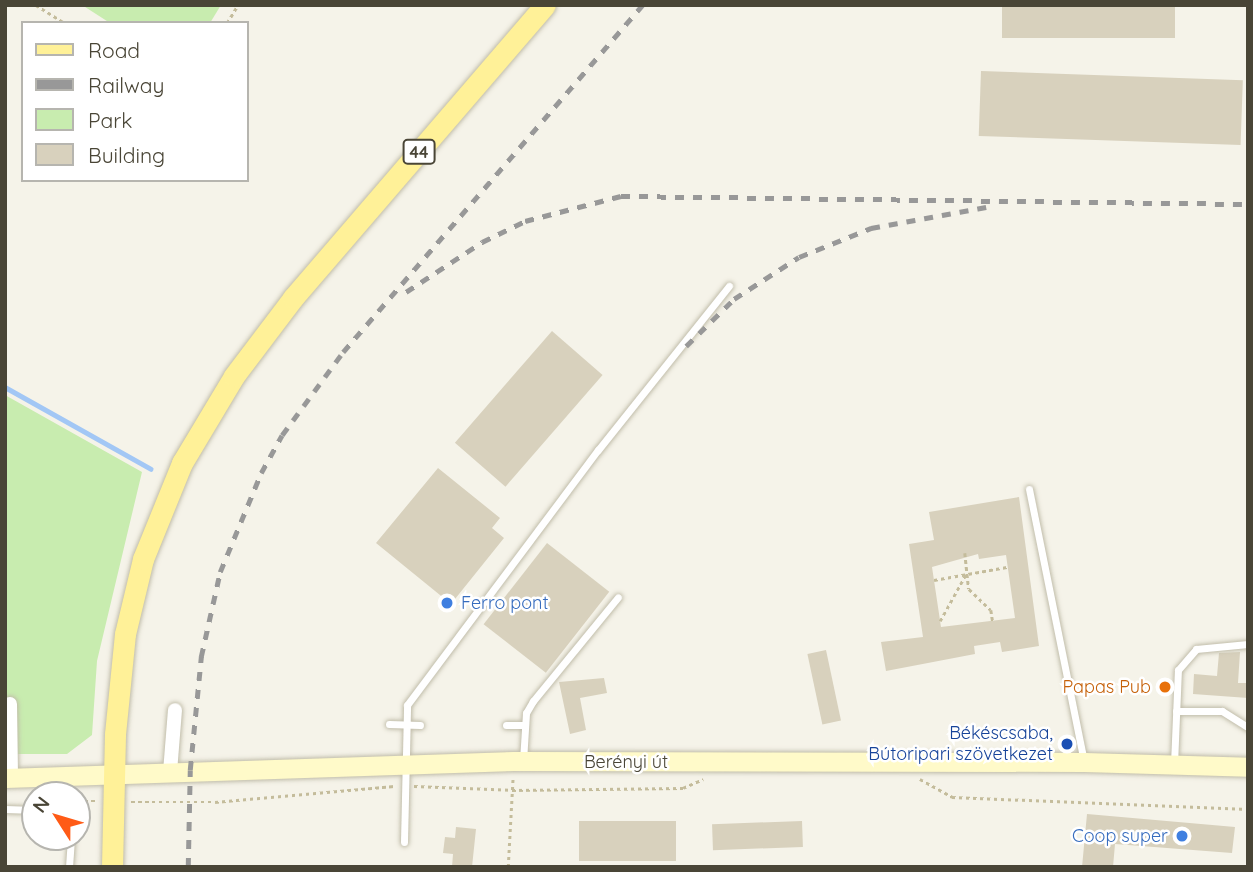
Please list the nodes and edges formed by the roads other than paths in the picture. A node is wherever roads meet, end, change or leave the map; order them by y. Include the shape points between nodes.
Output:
1 (545, 5) edge
2 (729, 286) dead end
3 (1029, 489) dead end
4 (618, 597) dead end
5 (1248, 644) edge
6 (10, 704) dead end
7 (175, 710) dead end
8 (1176, 711) junction
9 (389, 724) dead end
10 (407, 724) junction
11 (420, 724) dead end
12 (506, 725) dead end
13 (525, 725) junction
14 (1248, 727) edge
15 (519, 762) junction
16 (1084, 762) junction
17 (1174, 766) junction
18 (1248, 768) edge
19 (170, 772) junction
20 (114, 775) junction
21 (405, 776) junction
22 (8, 777) edge
23 (404, 842) dead end
24 (112, 867) edge

1 - 20 main road, 44 via 293,298 234,376 196,437 170,489 133,596 119,679
2 - 10 lane via 598,450 407,705
3 - 16 lane
4 - 13 lane via 533,701
5 - 8 lane via 1196,649 1178,670
6 - 22 street
7 - 19 street
8 - 14 lane via 1222,711
8 - 17 lane
9 - 10 lane
10 - 11 lane
10 - 21 lane
12 - 13 lane
13 - 15 lane
15 - 16 street, Berényi út
15 - 21 street, Berényi út
16 - 17 street, Berényi út
17 - 18 street, Berényi út
19 - 20 street, Berényi út
19 - 21 street, Berényi út
20 - 22 street, Berényi út
20 - 24 main road, 44
21 - 23 lane

